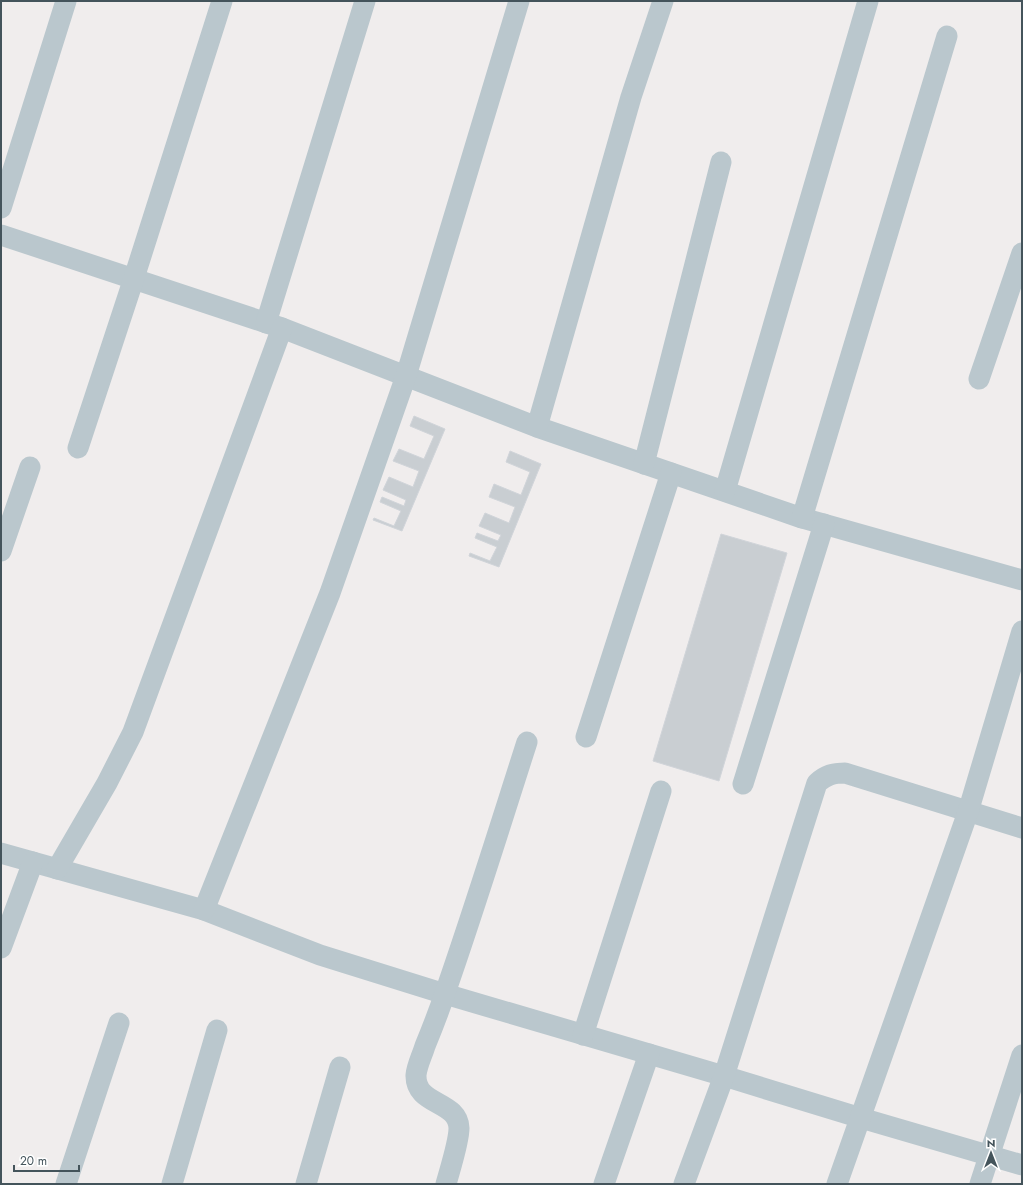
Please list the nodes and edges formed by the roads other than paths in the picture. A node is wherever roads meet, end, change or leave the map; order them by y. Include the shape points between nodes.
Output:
1 (66, 1) edge
2 (222, 1) edge
3 (365, 1) edge
4 (518, 1) edge
5 (663, 1) edge
6 (868, 1) edge
7 (947, 36) dead end
8 (721, 162) dead end
9 (1, 208) edge
10 (1, 235) edge
11 (1022, 253) edge
12 (134, 278) junction
13 (274, 325) junction
14 (406, 376) junction
15 (979, 379) dead end
16 (537, 427) junction
17 (78, 448) dead end
18 (644, 464) junction
19 (30, 467) dead end
20 (671, 473) junction
21 (724, 491) junction
22 (802, 518) junction
23 (824, 524) junction
24 (1, 551) edge
25 (1022, 580) edge
26 (1022, 631) edge
27 (586, 737) dead end
28 (527, 742) dead end
29 (743, 784) dead end
30 (660, 791) dead end
31 (968, 812) junction
32 (1022, 828) edge
33 (1, 853) edge
34 (33, 862) junction
35 (58, 869) junction
36 (204, 910) junction
37 (1, 948) edge
38 (445, 994) junction
39 (119, 1023) dead end
40 (217, 1030) dead end
41 (583, 1035) junction
42 (649, 1054) junction
43 (1022, 1055) edge
44 (340, 1067) dead end
45 (724, 1076) junction
46 (861, 1118) junction
47 (990, 1156) junction
48 (1022, 1165) edge
49 (66, 1184) edge
50 (172, 1184) edge
51 (306, 1184) edge
52 (446, 1184) edge
53 (604, 1184) edge
54 (684, 1184) edge
55 (837, 1184) edge
56 (980, 1184) edge

1 - 9 street
2 - 12 street
3 - 13 street
4 - 14 street
5 - 16 street via 631,97
6 - 21 street
7 - 22 street
8 - 18 street
10 - 12 street
11 - 15 street
12 - 13 street
12 - 17 street
13 - 14 street
13 - 35 street via 133,732
14 - 16 street
14 - 36 street via 330,592
16 - 18 street
18 - 20 street
19 - 24 street
20 - 21 street
20 - 27 street
21 - 22 street
22 - 23 street
23 - 25 street
23 - 29 street
26 - 31 street
28 - 38 street
30 - 41 street
31 - 32 street
31 - 45 street via 845,773 824,776 817,783
31 - 46 street
33 - 34 street
34 - 35 street
34 - 37 street
35 - 36 street
36 - 38 street via 320,955
38 - 41 street
38 - 52 street via 416,1075 420,1091 450,1110 457,1118 458,1138
39 - 49 street
40 - 50 street
41 - 42 street
42 - 45 street
42 - 53 street
43 - 47 street
44 - 51 street
45 - 46 street
45 - 54 street
46 - 47 street
46 - 55 street
47 - 48 street
47 - 56 street

